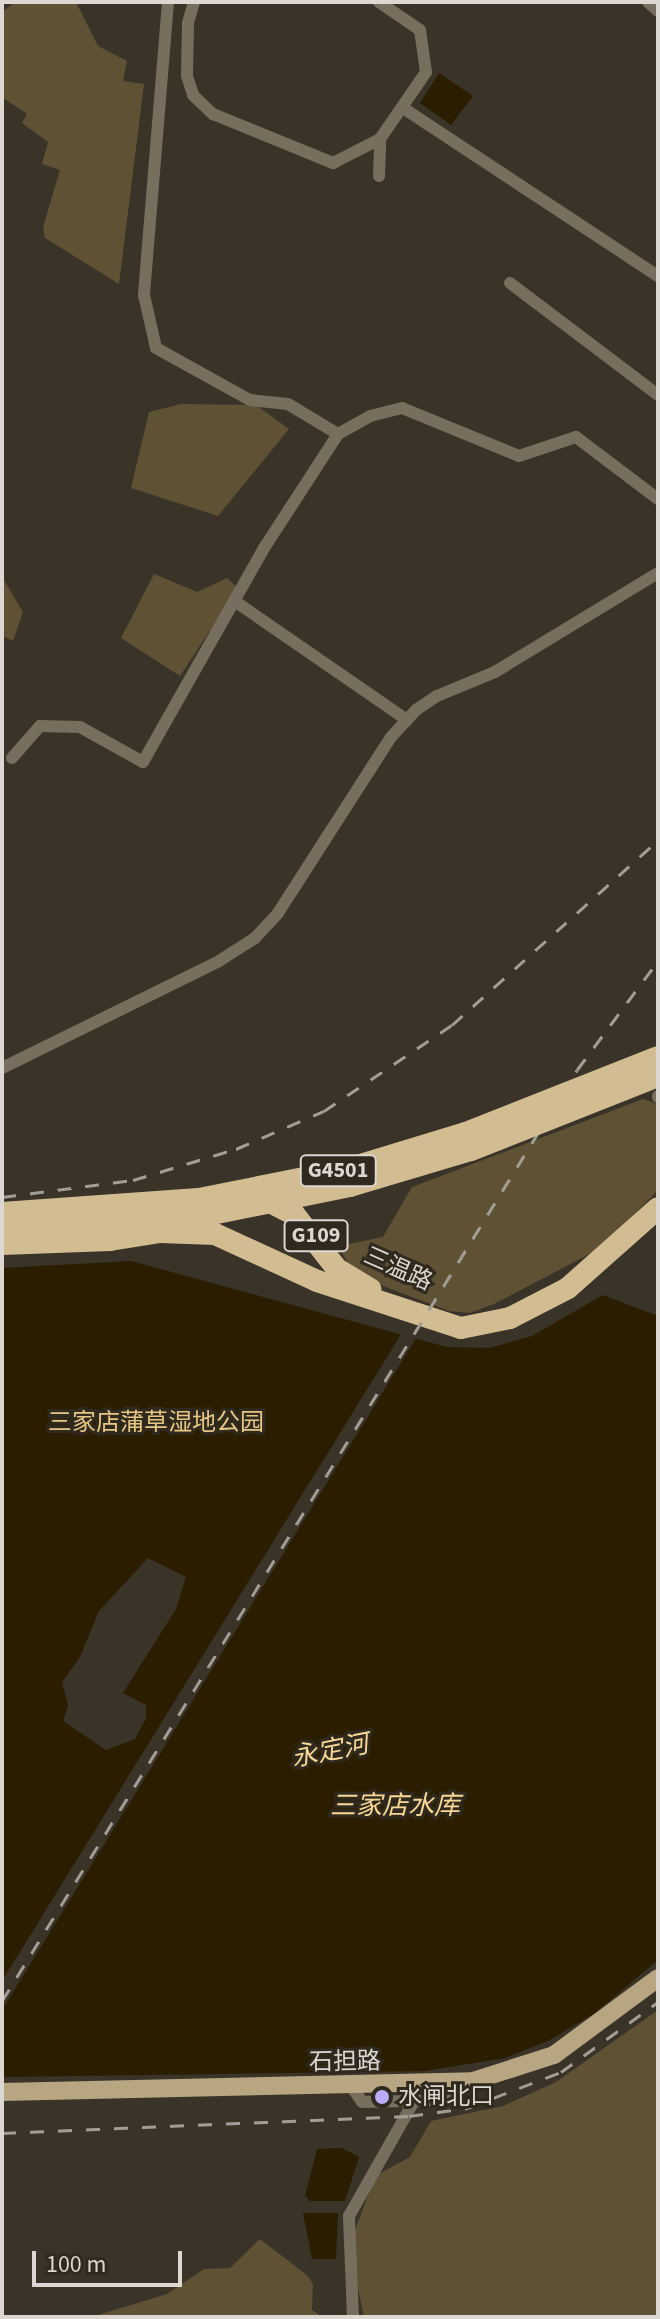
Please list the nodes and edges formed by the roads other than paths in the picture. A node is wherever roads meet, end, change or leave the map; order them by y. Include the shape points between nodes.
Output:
1 (168, 2) edge
2 (194, 2) edge
3 (379, 2) edge
4 (648, 2) edge
5 (658, 11) edge
6 (403, 108) junction
7 (380, 139) junction
8 (379, 176) dead end
9 (658, 276) edge
10 (510, 283) dead end
11 (658, 395) edge
12 (338, 434) junction
13 (658, 499) edge
14 (658, 573) edge
15 (236, 602) junction
16 (407, 720) junction
17 (12, 758) dead end
18 (658, 1057) edge
19 (2, 1068) edge
20 (658, 1076) edge
21 (199, 1199) junction
22 (658, 1208) edge
23 (2, 1213) edge
24 (2, 1232) edge
25 (2, 1244) edge
26 (601, 1262) junction
27 (658, 1978) edge
28 (473, 2081) junction
29 (351, 2086) junction
30 (2, 2092) edge
31 (414, 2101) junction
32 (353, 2317) edge

1 - 12 street via 144,295 156,348 250,400 288,404
2 - 7 street via 187,76 193,95 213,114 319,161 333,163
3 - 6 street via 420,30 426,72
4 - 5 street
6 - 7 street
6 - 9 street
7 - 8 street
10 - 11 street
12 - 13 street via 370,416 402,408 519,456 576,437
12 - 15 street
14 - 16 street via 469,687 437,696
15 - 16 street
15 - 17 street via 143,762 80,727 67,726 40,726
16 - 19 street via 278,913 255,938 219,961
18 - 21 highway, G4501, bridge via 451,1137 344,1170
20 - 24 highway, G4501, bridge via 471,1150 350,1186 202,1216
21 - 23 highway, 三温路 / G109
21 - 26 highway, 三温路 / G109 via 263,1198 294,1214 337,1269 360,1285 462,1321 507,1310
22 - 26 highway, 三温路 / G109
25 - 26 highway, 三温路 / G109 via 110,1240 160,1232 215,1234 317,1281 461,1328 519,1314
27 - 28 main road, 石担路 via 554,2055
28 - 29 main road, 石担路
28 - 31 street via 452,2100
29 - 30 main road, 石担路
29 - 31 street via 362,2102
31 - 32 street via 349,2216

